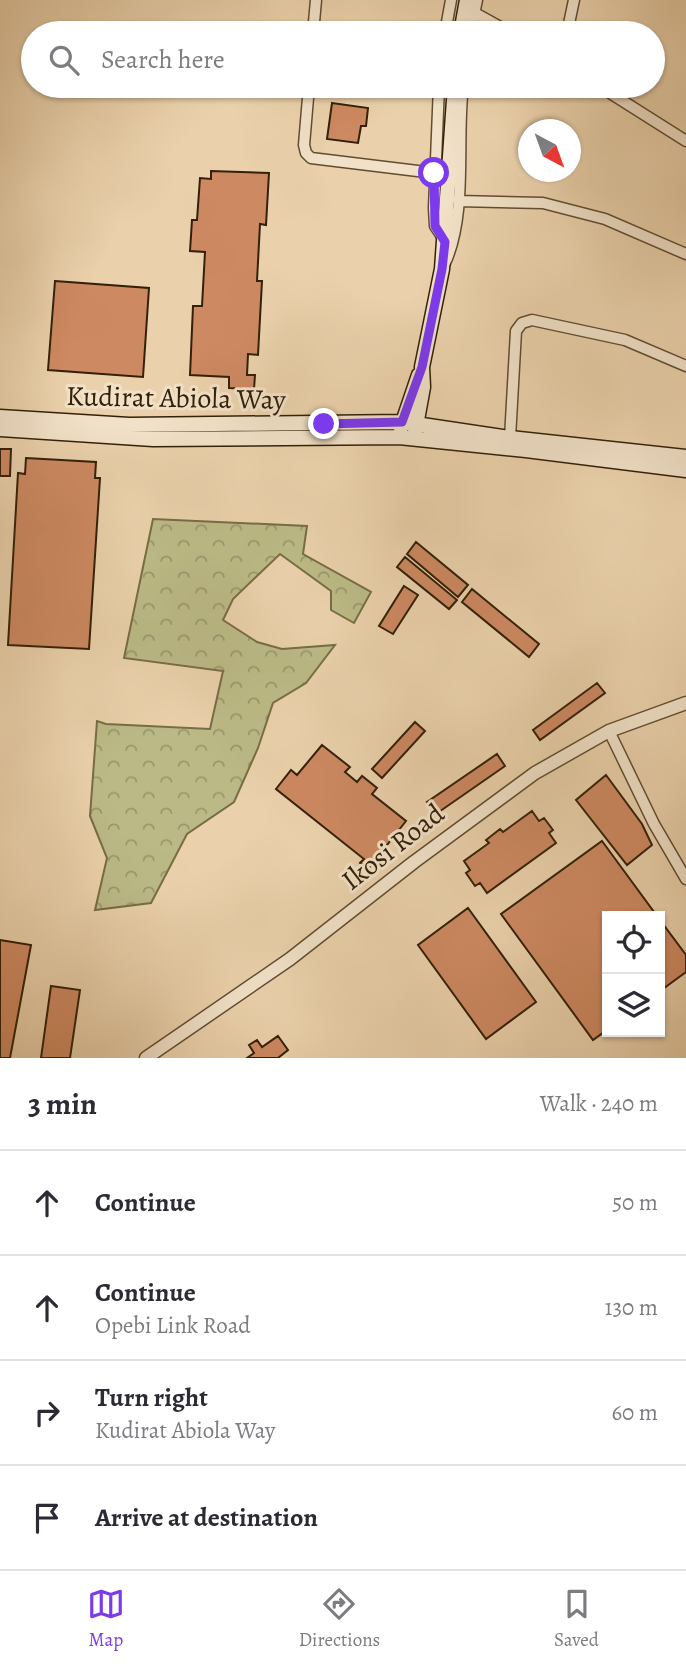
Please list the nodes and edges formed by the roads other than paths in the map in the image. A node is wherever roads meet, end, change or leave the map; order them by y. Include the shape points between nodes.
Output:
1 (316, 0) edge
2 (451, 0) edge
3 (477, 0) edge
4 (574, 0) edge
5 (470, 6) edge
6 (314, 21) edge
7 (447, 21) edge
8 (493, 21) edge
9 (569, 21) edge
10 (308, 98) edge
11 (438, 98) edge
12 (453, 98) edge
13 (462, 98) edge
14 (618, 98) edge
15 (686, 141) edge
16 (434, 173) junction
17 (453, 197) junction
18 (445, 242) junction
19 (686, 254) edge
20 (442, 269) junction
21 (686, 366) edge
22 (0, 417) edge
23 (0, 429) edge
24 (408, 431) junction
25 (510, 438) junction
26 (686, 457) edge
27 (686, 470) edge
28 (686, 703) edge
29 (609, 731) junction
30 (686, 879) edge
31 (146, 1058) edge

1 - 6 street
2 - 7 street
3 - 5 street
4 - 9 street
5 - 8 street
10 - 16 street via 304,145 311,158
11 - 16 street
12 - 17 main road
13 - 17 street
14 - 15 street
16 - 18 street via 435,226
17 - 18 main road
17 - 19 street via 542,203 605,219
17 - 20 street via 451,248
18 - 20 main road
20 - 24 main road via 422,367 423,387
21 - 25 street via 604,334 532,320 522,323 516,331
22 - 24 main road, Kudirat Abiola Way via 129,425
23 - 24 main road, Kudirat Abiola Way via 153,439
24 - 25 main road, Kudirat Abiola Way
24 - 27 main road, Kudirat Abiola Way
25 - 26 main road, Kudirat Abiola Way
28 - 29 street, Ikosi Road
29 - 30 street
29 - 31 street, Ikosi Road via 515,786 290,959

